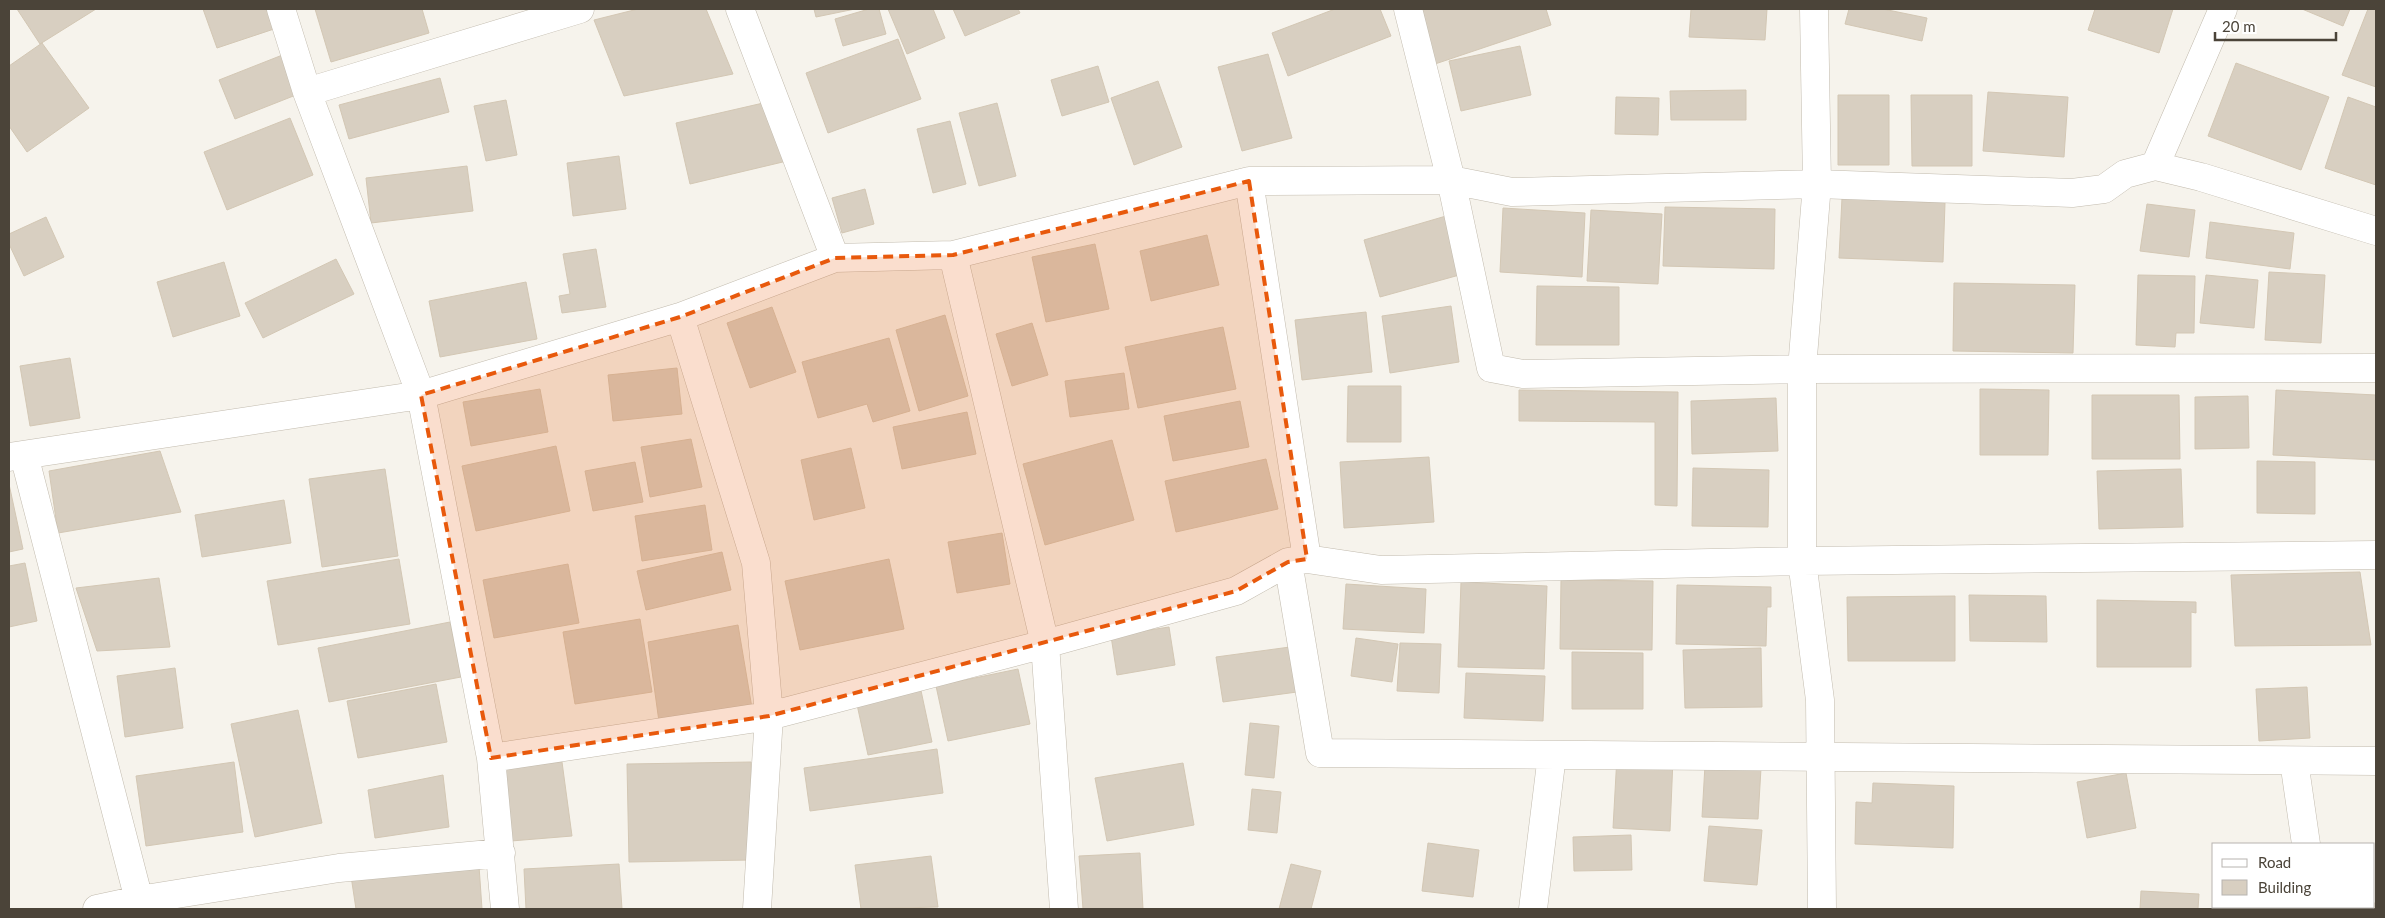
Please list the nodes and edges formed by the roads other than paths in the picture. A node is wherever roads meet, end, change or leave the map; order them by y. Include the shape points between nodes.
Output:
1 (281, 9) edge
2 (580, 9) edge
3 (740, 9) edge
4 (1408, 9) edge
5 (1814, 9) edge
6 (2223, 9) edge
7 (307, 92) junction
8 (2155, 166) junction
9 (1452, 180) junction
10 (1249, 181) junction
11 (1817, 184) junction
12 (2376, 231) edge
13 (952, 255) junction
14 (835, 258) junction
15 (680, 317) junction
16 (2376, 368) edge
17 (1802, 369) junction
18 (421, 395) junction
19 (16, 456) edge
20 (2376, 555) edge
21 (1298, 560) junction
22 (1802, 561) junction
23 (1045, 644) junction
24 (769, 716) junction
25 (1552, 755) junction
26 (492, 758) junction
27 (1821, 758) junction
28 (2294, 761) junction
29 (2376, 761) edge
30 (2306, 843) edge
31 (501, 853) junction
32 (139, 900) junction
33 (97, 909) edge
34 (506, 909) edge
35 (757, 909) edge
36 (1064, 909) edge
37 (1533, 909) edge
38 (1822, 909) edge

1 - 7 street
2 - 7 street
3 - 14 street
4 - 9 street
5 - 11 street
6 - 8 street
7 - 18 street
8 - 11 street via 2125,174 2104,189 2072,194
8 - 12 street
9 - 10 street
9 - 11 street via 1520,192
9 - 17 street via 1491,368 1523,374
10 - 13 street
10 - 21 street
11 - 17 street
13 - 14 street
13 - 23 street
14 - 15 street
15 - 18 street
15 - 24 street via 756,563
16 - 17 street
17 - 22 street
18 - 19 street
18 - 26 street
19 - 32 street
20 - 22 street
21 - 22 street via 1381,570
21 - 23 street via 1236,591
21 - 25 street via 1320,753
22 - 27 street via 1820,700
23 - 24 street
23 - 36 street
24 - 26 street
24 - 35 street
25 - 27 street
25 - 37 street
26 - 31 street
27 - 28 street
27 - 38 street
28 - 29 street
28 - 30 street
31 - 32 street via 339,868
31 - 34 street
32 - 33 street

